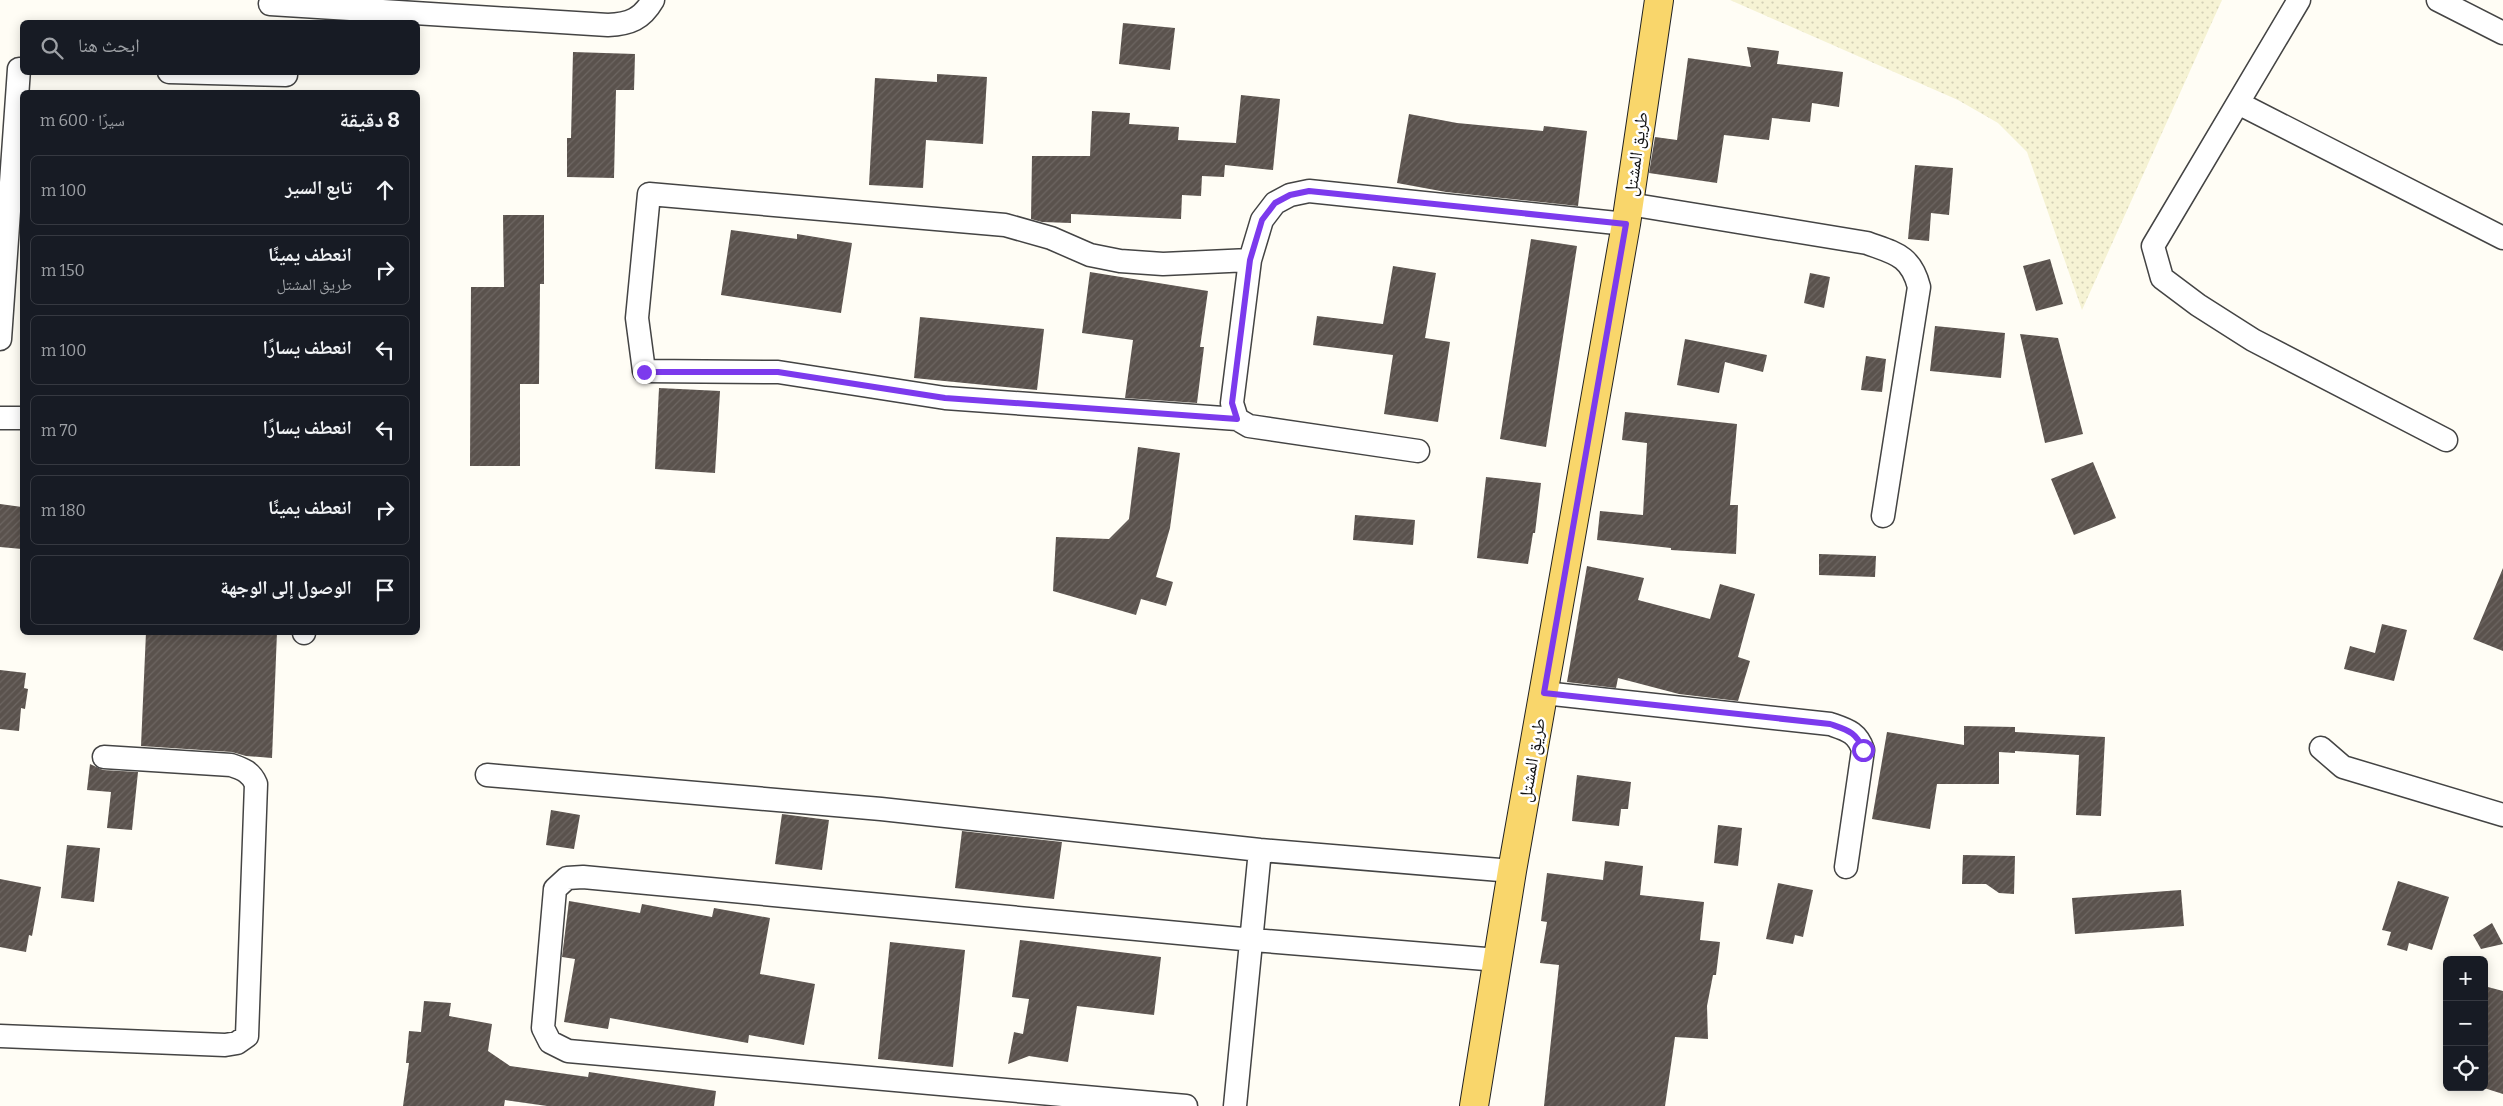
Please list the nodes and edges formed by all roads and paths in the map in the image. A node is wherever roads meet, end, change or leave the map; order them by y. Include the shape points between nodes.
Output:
1 (653, 0) edge
2 (1659, 0) edge
3 (2299, 0) edge
4 (2438, 0) edge
5 (270, 4) dead end
6 (2503, 33) edge
7 (14, 69) edge
8 (2238, 103) junction
9 (1627, 214) junction
10 (2503, 238) edge
11 (1250, 260) junction
12 (0, 339) edge
13 (0, 418) edge
14 (20, 418) edge
15 (1237, 419) junction
16 (2446, 440) dead end
17 (1418, 451) dead end
18 (1883, 516) dead end
19 (1544, 693) junction
20 (2321, 748) dead end
21 (104, 756) dead end
22 (487, 775) dead end
23 (2503, 814) edge
24 (1260, 850) junction
25 (1846, 867) dead end
26 (1512, 871) junction
27 (1252, 940) junction
28 (1498, 960) junction
29 (0, 1036) edge
30 (1186, 1106) edge
31 (1234, 1106) edge
32 (1474, 1106) edge

1 - 5 street via 646,13 622,25
2 - 9 main road, طريق المشتل
3 - 8 street
4 - 6 street
7 - 12 street
8 - 10 street
8 - 16 street via 2153,246 2162,278 2253,340
9 - 11 street via 1309,191 1290,195 1275,203 1262,220
9 - 18 street via 1866,243 1903,257 1915,272 1919,287
9 - 19 main road, طريق المشتل
11 - 15 street via 1232,403
11 - 15 street via 1163,264 1120,261 1090,255 1051,238 1005,225 649,194 637,318 644,372 778,372 945,398
13 - 14 street
15 - 17 street via 1249,426
19 - 25 street via 1830,724 1851,731 1859,738 1863,750
19 - 26 main road, طريق المشتل
20 - 23 street via 2343,767
21 - 29 street via 231,765 253,776 256,784 247,1036 237,1044 225,1045
22 - 24 street via 881,809
24 - 26 street
24 - 27 street
26 - 28 main road, طريق المشتل
27 - 28 street
27 - 30 street via 583,877 566,878 555,889 543,1028 550,1042 568,1050
27 - 31 street
28 - 32 main road, طريق المشتل

